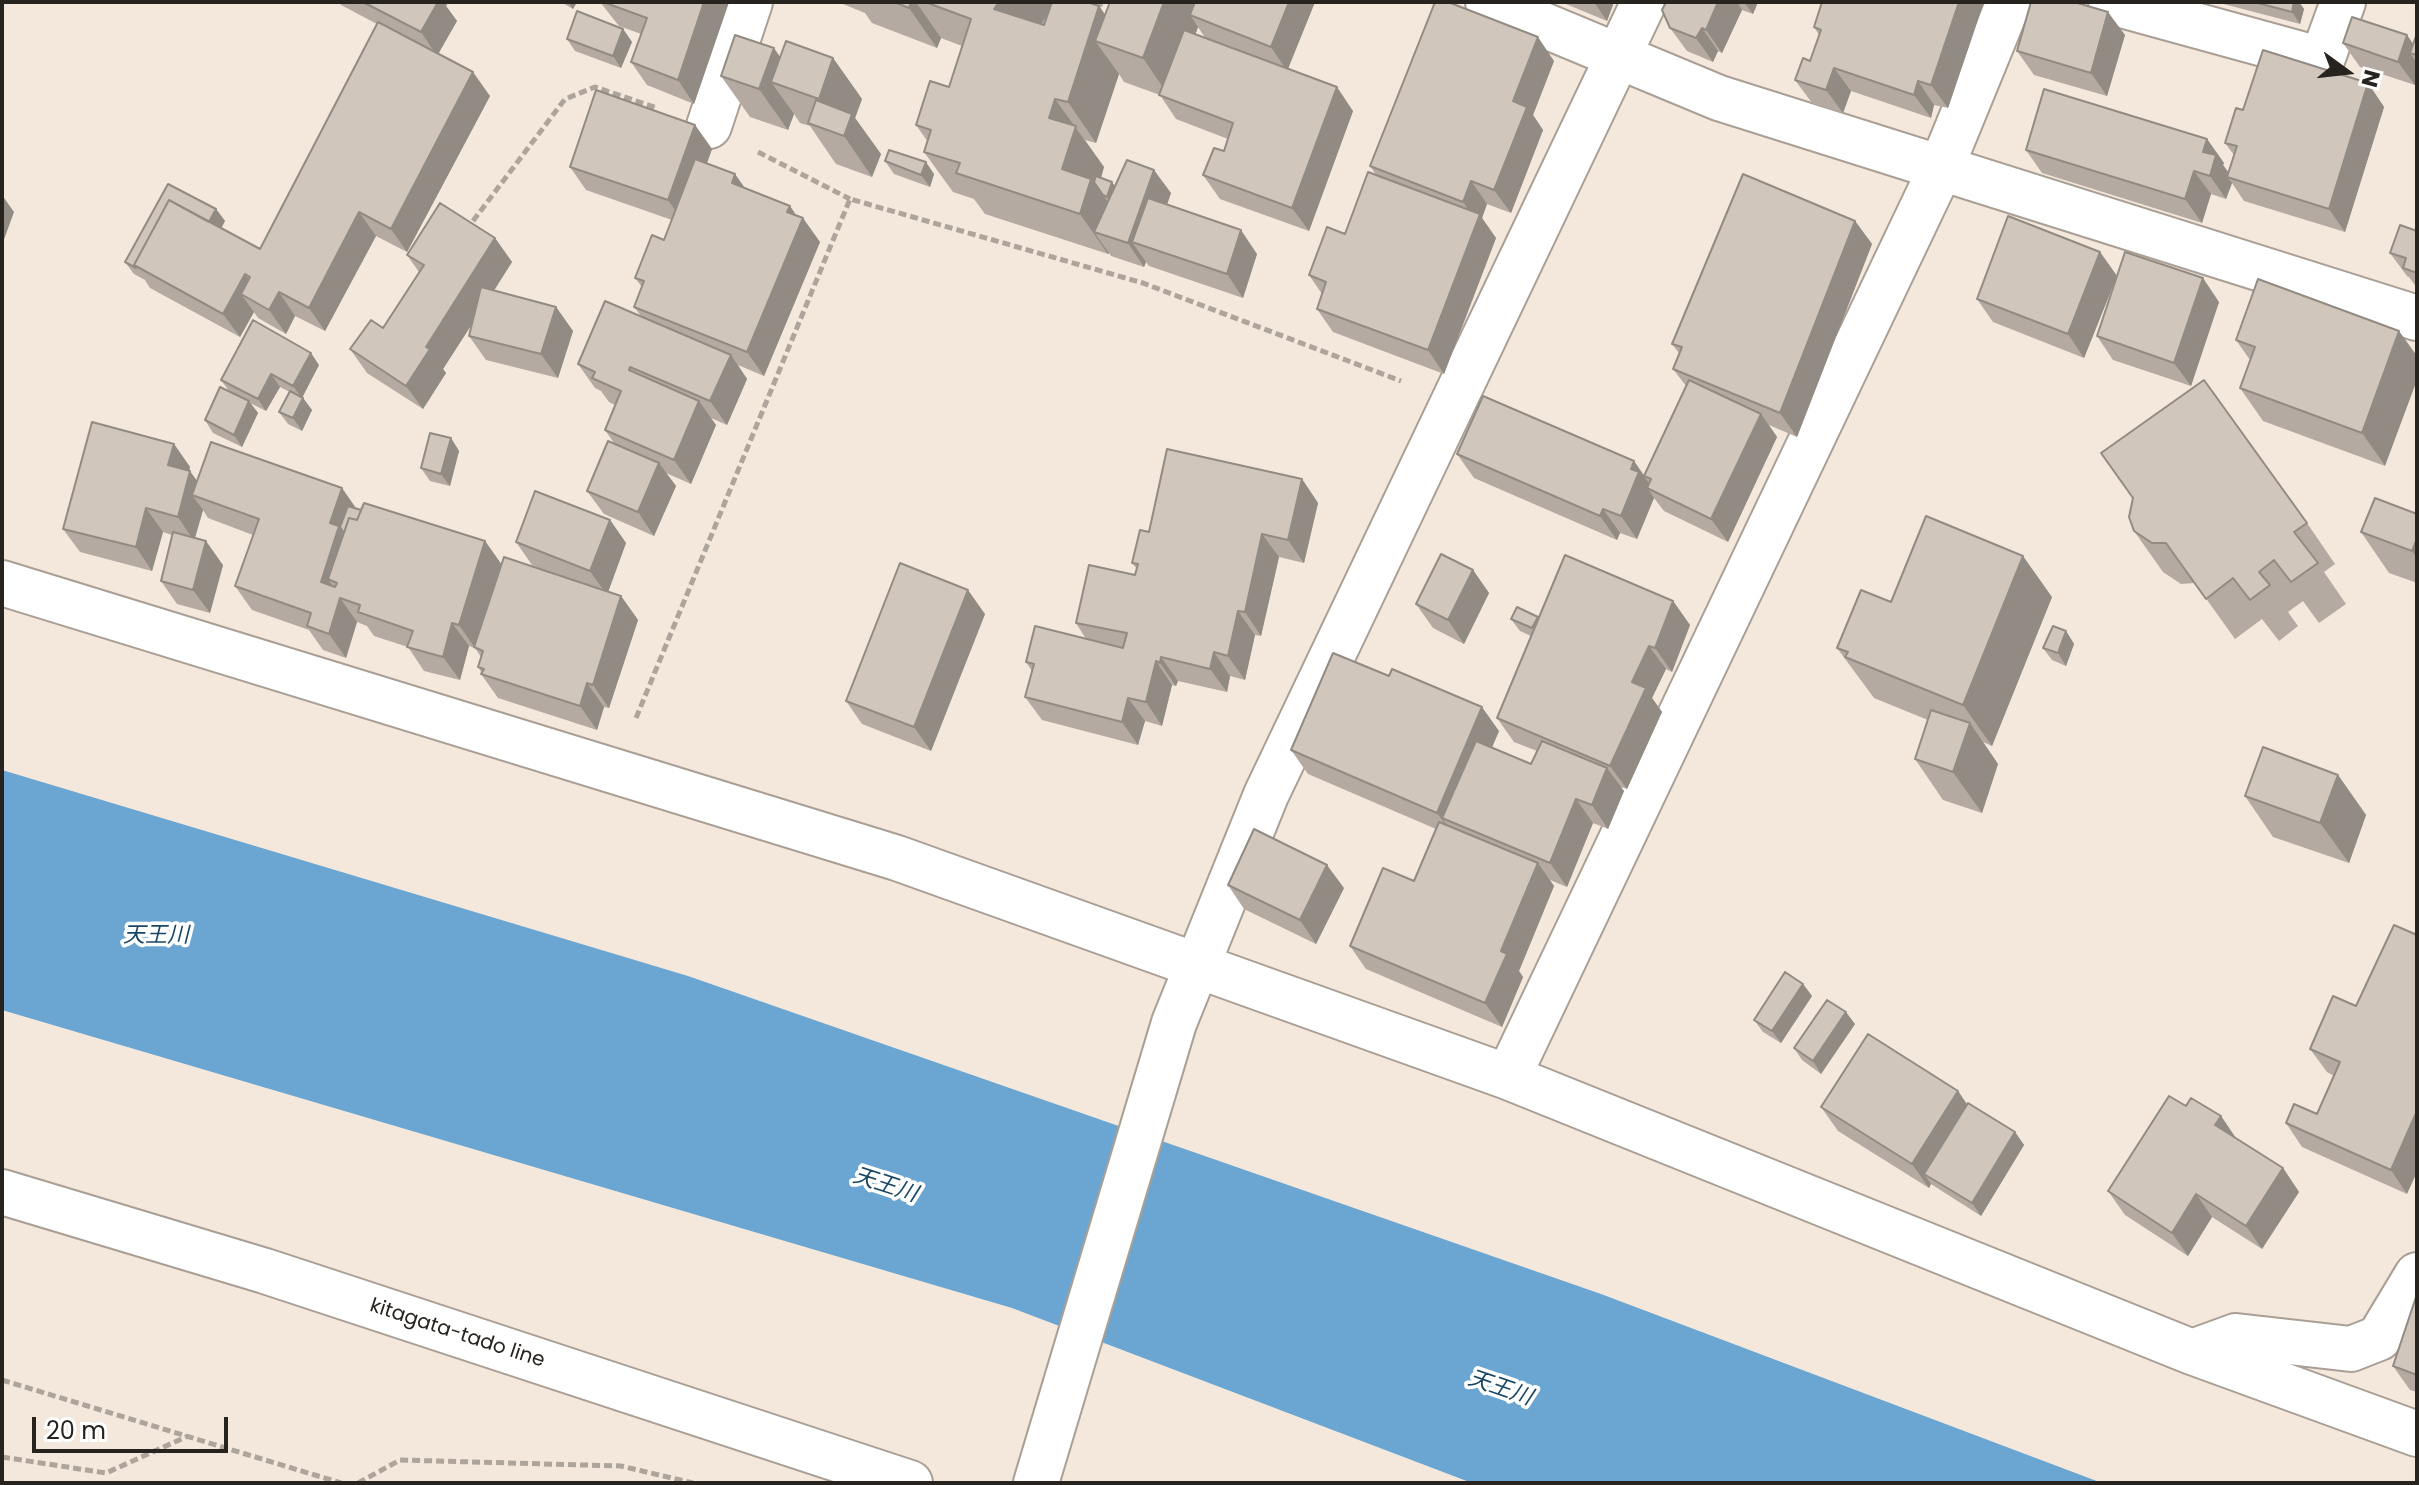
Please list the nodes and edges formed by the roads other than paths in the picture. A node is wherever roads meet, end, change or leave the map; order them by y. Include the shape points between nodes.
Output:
1 (750, 2) edge
2 (1488, 2) edge
3 (1644, 2) edge
4 (2009, 2) edge
5 (2111, 2) edge
6 (2343, 2) edge
7 (1619, 57) junction
8 (709, 126) road end
9 (1941, 168) junction
10 (2417, 318) edge
11 (2, 583) edge
12 (1199, 966) junction
13 (1508, 1077) junction
14 (2, 1192) edge
15 (2417, 1275) edge
16 (2192, 1352) junction
17 (2417, 1434) edge
18 (910, 1483) edge
19 (1036, 1483) edge

1 - 8 street
2 - 7 street
3 - 7 street
4 - 9 street
5 - 6 street via 2322,60
7 - 9 street via 1719,98
7 - 12 street via 1266,795
9 - 10 street
9 - 13 street
11 - 12 street via 897,858
12 - 13 street
12 - 19 street via 1174,1023
13 - 16 street
14 - 18 street, kitagata-tado line via 265,1271
15 - 16 street via 2379,1338 2351,1349 2236,1336
16 - 17 street

